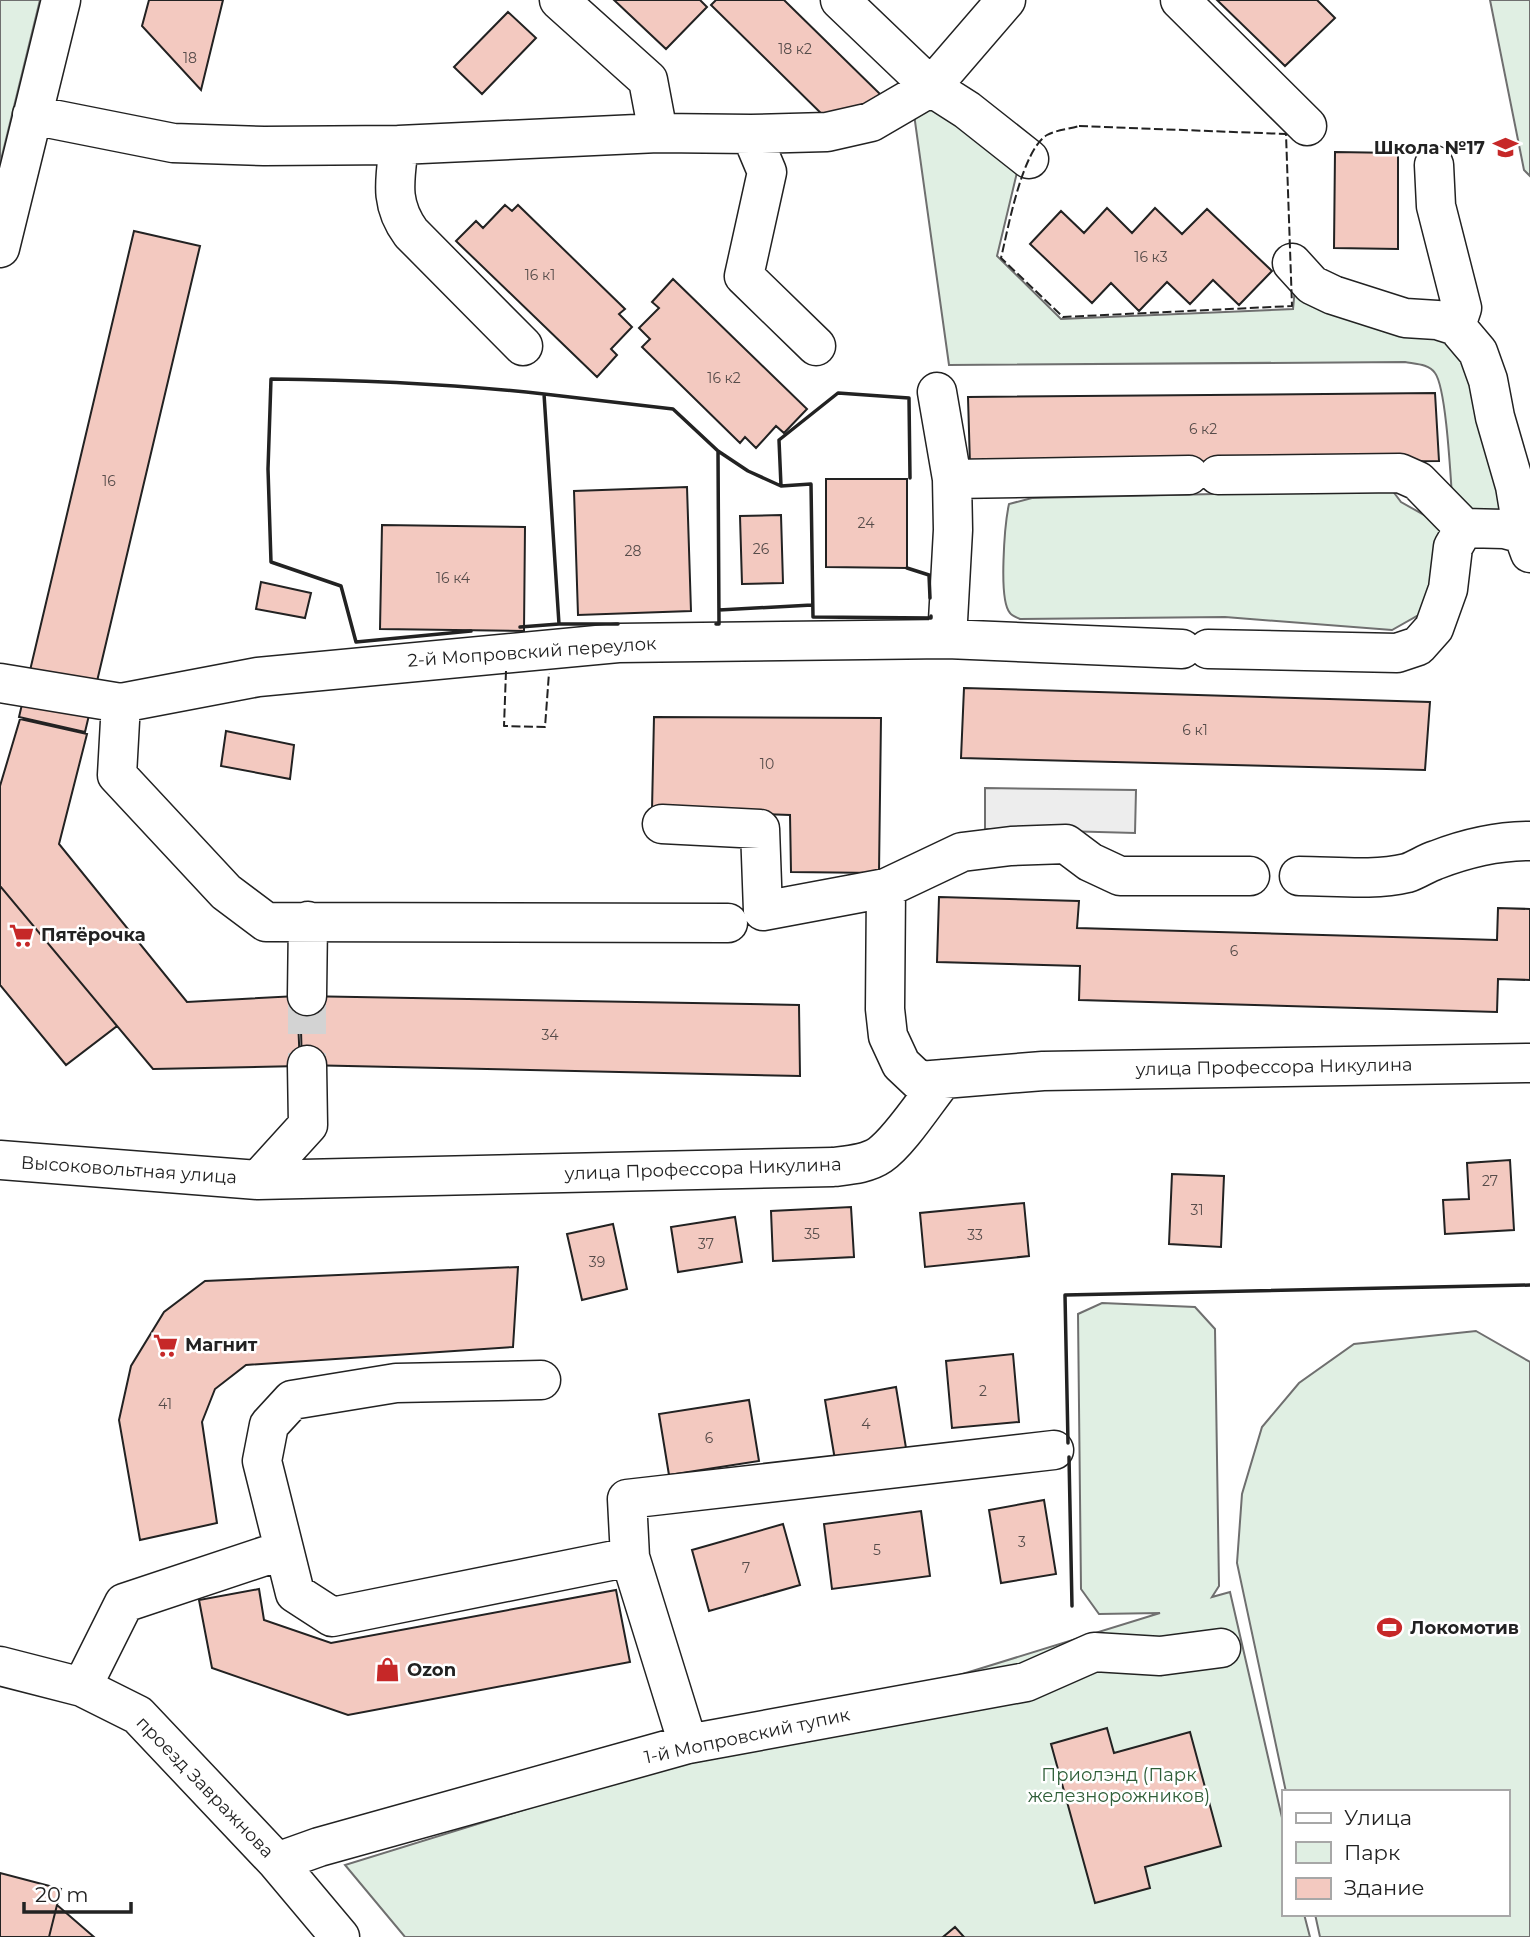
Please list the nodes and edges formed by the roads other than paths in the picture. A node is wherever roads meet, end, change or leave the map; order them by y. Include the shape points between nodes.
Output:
1 (61, 0) edge
2 (559, 0) edge
3 (840, 0) edge
4 (1006, 0) edge
5 (1180, 0) edge
6 (931, 87) junction
7 (32, 115) junction
8 (1307, 126) dead end
9 (658, 133) junction
10 (751, 134) junction
11 (399, 145) junction
12 (1029, 159) dead end
13 (1434, 165) dead end
14 (0, 248) edge
15 (1292, 263) dead end
16 (1456, 326) junction
17 (523, 346) dead end
18 (816, 346) dead end
19 (937, 391) dead end
20 (951, 479) junction
21 (1464, 528) junction
22 (1527, 544) edge
23 (947, 639) junction
24 (0, 683) edge
25 (121, 703) junction
26 (662, 824) dead end
27 (1530, 841) edge
28 (1250, 876) dead end
29 (1299, 876) dead end
30 (886, 888) junction
31 (308, 922) junction
32 (729, 923) dead end
33 (306, 996) tunnel mouth
34 (1530, 1063) edge
35 (307, 1065) tunnel mouth
36 (943, 1079) junction
37 (0, 1160) edge
38 (258, 1180) junction
39 (541, 1380) dead end
40 (1054, 1450) dead end
41 (283, 1550) junction
42 (631, 1558) junction
43 (1221, 1648) dead end
44 (0, 1666) edge
45 (82, 1687) junction
46 (688, 1744) junction
47 (277, 1862) junction
48 (340, 1937) edge

1 - 7 street
2 - 9 street via 648,80
3 - 6 street
4 - 6 street
5 - 8 street
6 - 10 street via 871,122 827,132
6 - 12 street
7 - 11 street via 173,143
7 - 14 street
9 - 10 street
9 - 11 street
10 - 18 street via 767,172 744,276
11 - 17 street via 393,192 401,219
13 - 16 street via 1436,206 1462,308
15 - 16 street via 1312,285 1333,295 1405,318
16 - 22 street via 1478,352 1488,380
19 - 20 street
20 - 21 street via 1400,473 1418,481
20 - 23 street
21 - 22 street via 1504,529
21 - 23 street, 2-й Мопровский переулок via 1453,547 1448,589 1434,628 1418,646 1397,653
23 - 25 street, 2-й Мопровский переулок via 618,643 258,677
24 - 25 street
25 - 31 street via 117,775 248,909 266,922
26 - 30 street via 760,829 762,911
27 - 29 street via 1472,847 1408,873
28 - 30 street via 1120,876 1066,844 962,852
30 - 36 street via 884,1009 888,1036 901,1064 919,1081
31 - 32 street
31 - 33 street
34 - 36 street, улица Профессора Никулина via 1044,1071
35 - 38 street via 308,1125
36 - 38 street, улица Профессора Никулина via 880,1156 856,1164
37 - 38 street, Высоковольтная улица
39 - 41 street via 396,1383 292,1399 270,1425 262,1461
40 - 42 street via 627,1499
41 - 42 street via 295,1593 332,1617
41 - 45 street via 124,1603
42 - 46 street
43 - 46 street, 1-й Мопровский тупик via 1160,1656 1094,1652 1026,1682
44 - 45 street, проезд Завражнова
45 - 47 street, проезд Завражнова via 138,1715
46 - 47 street, 1-й Мопровский тупик
47 - 48 street, проезд Завражнова

